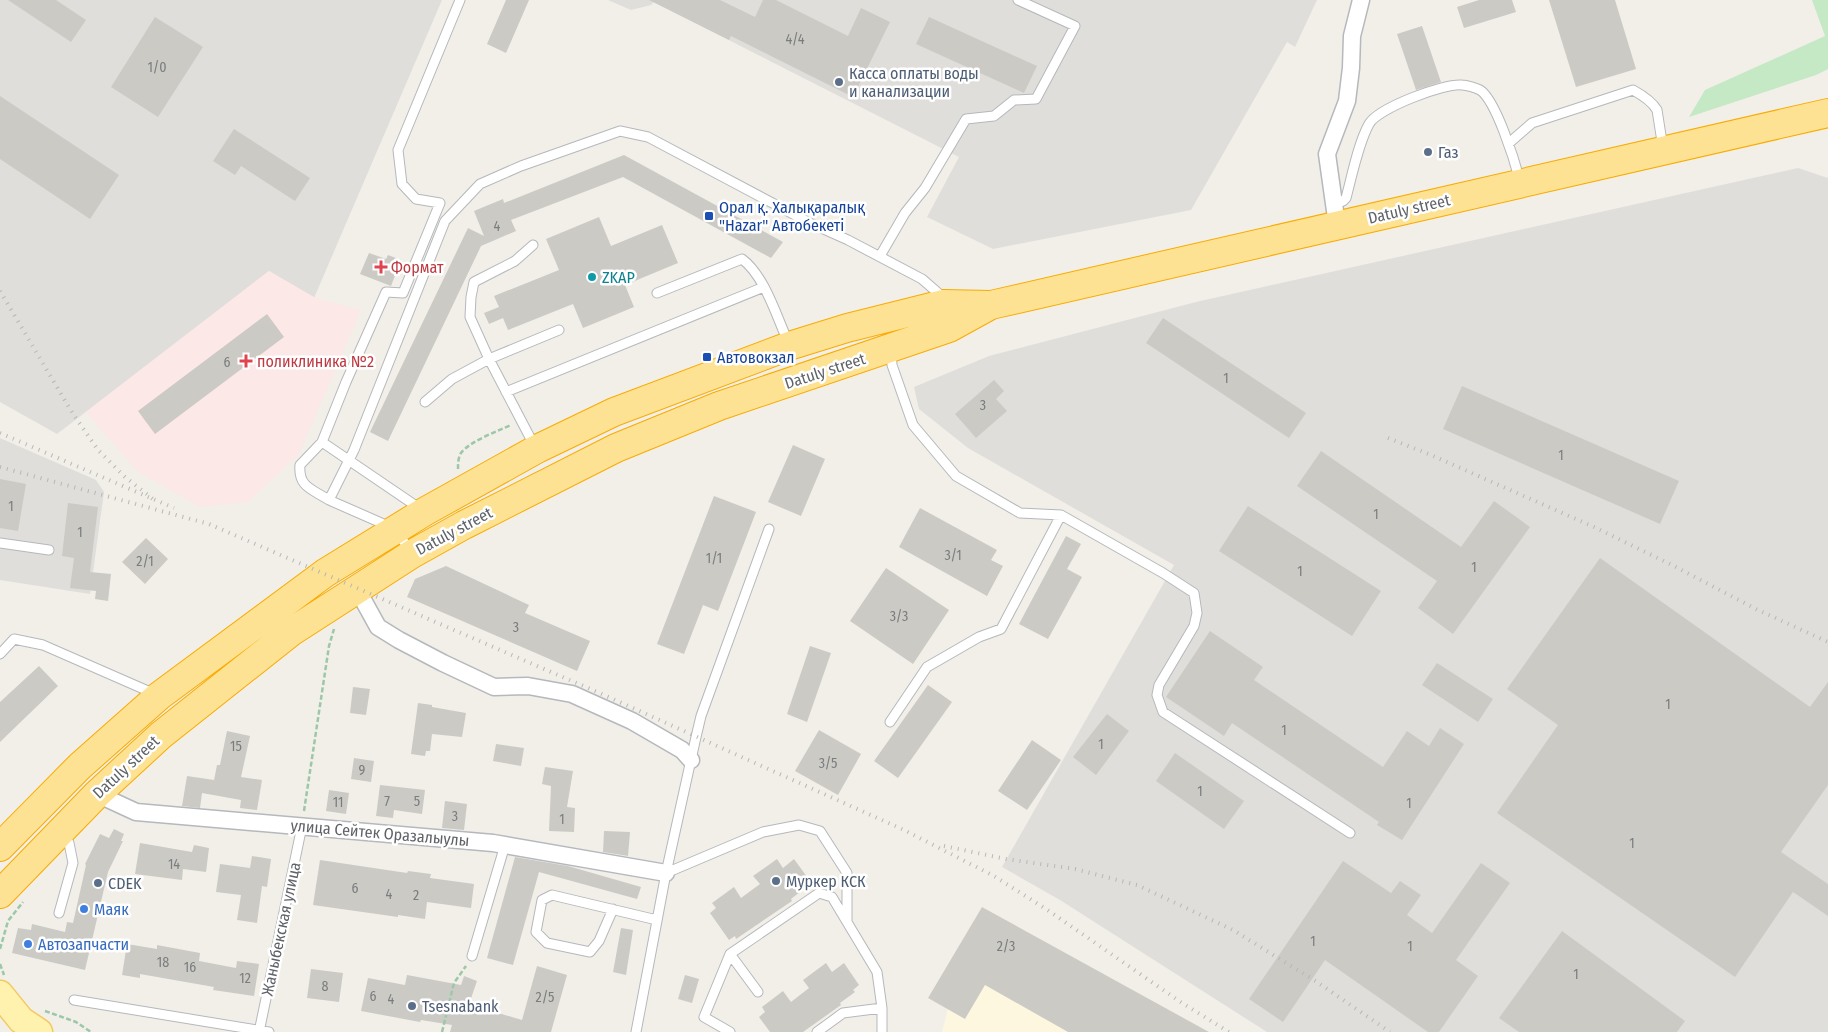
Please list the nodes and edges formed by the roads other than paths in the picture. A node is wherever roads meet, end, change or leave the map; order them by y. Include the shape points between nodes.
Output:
1 (460, 0) edge
2 (1018, 0) edge
3 (1361, 0) edge
4 (1828, 113) edge
5 (1509, 143) junction
6 (1663, 151) junction
7 (1521, 183) junction
8 (1336, 215) junction
9 (533, 245) dead end
10 (880, 256) junction
11 (764, 287) junction
12 (657, 293) dead end
13 (951, 304) junction
14 (991, 305) junction
15 (847, 328) junction
16 (559, 330) dead end
17 (790, 346) junction
18 (890, 349) junction
19 (490, 359) junction
20 (856, 360) junction
21 (506, 392) junction
22 (425, 402) dead end
23 (322, 442) junction
24 (537, 449) junction
25 (349, 460) junction
26 (329, 500) junction
27 (424, 512) junction
28 (1060, 515) junction
29 (395, 529) junction
30 (769, 529) dead end
31 (0, 543) edge
32 (48, 550) dead end
33 (412, 554) junction
34 (357, 589) junction
35 (0, 654) edge
36 (159, 696) junction
37 (890, 722) dead end
38 (691, 760) junction
39 (96, 794) junction
40 (302, 826) junction
41 (62, 829) junction
42 (1350, 833) dead end
43 (505, 845) junction
44 (0, 847) edge
45 (0, 854) edge
46 (21, 872) junction
47 (666, 873) junction
48 (0, 894) edge
49 (612, 909) junction
50 (0, 911) edge
51 (59, 913) dead end
52 (657, 920) junction
53 (847, 922) junction
54 (730, 954) junction
55 (472, 956) road end
56 (758, 992) dead end
57 (0, 994) edge
58 (74, 1000) dead end
59 (882, 1008) junction
60 (263, 1031) edge
61 (39, 1032) edge
62 (636, 1032) edge
63 (730, 1032) edge
64 (817, 1032) edge
65 (882, 1032) edge

1 - 23 lane via 398,150 402,184 416,199 440,203 403,293 386,292
2 - 10 lane via 1075,26 1040,92 1036,99 1014,100 994,116 966,119 925,188 904,213
3 - 8 street via 1352,36 1347,101 1327,154
4 - 6 highway, Datuly street
5 - 6 lane via 1532,122 1633,90 1654,104 1657,110
5 - 7 lane
5 - 8 lane via 1480,90 1461,84 1430,91 1391,107 1369,123 1346,198
6 - 7 highway, Datuly street
7 - 8 highway, Datuly street
8 - 14 highway, Datuly street
9 - 19 lane via 515,261 474,282 470,317
10 - 13 lane via 922,279
10 - 25 lane via 810,223 648,137 620,131 521,166 480,184 445,221
11 - 12 lane via 750,265 742,259
11 - 17 lane
11 - 21 lane
13 - 14 highway, Datuly street
13 - 15 highway, Datuly street
14 - 18 highway, Datuly street via 949,328
15 - 17 highway, Datuly street
15 - 20 highway
16 - 19 lane
17 - 24 highway, Datuly street via 614,412
18 - 20 highway, Datuly street
18 - 28 lane via 892,365 913,425 956,476 1020,513
19 - 21 lane
19 - 22 lane via 452,379
20 - 33 highway, Datuly street via 719,406 616,448 464,524
21 - 24 lane
23 - 25 lane
23 - 26 lane via 300,465 298,476 302,483
24 - 27 highway, Datuly street
25 - 26 lane
25 - 27 lane
26 - 29 lane
27 - 29 highway, Datuly street
28 - 37 lane via 1001,629 927,667
28 - 42 lane via 1194,593 1197,613 1194,626 1159,685 1157,695 1163,712
29 - 33 lane
29 - 36 highway, Datuly street via 325,574
30 - 38 lane via 701,716
31 - 32 lane
33 - 34 highway, Datuly street
34 - 38 street via 378,626 443,663 494,687 528,686 572,694 632,721 682,750
34 - 39 highway, Datuly street via 291,632 161,735
35 - 36 lane via 14,639 42,645
36 - 44 highway, Datuly street via 80,766
38 - 47 lane
39 - 40 street, улица Сейтек Оразалыулы via 136,812
39 - 41 highway, Datuly street
40 - 43 street, улица Сейтек Оразалыулы
40 - 60 lane, Жаныбекская улица
41 - 46 highway, Datuly street
41 - 51 lane via 73,863
43 - 47 street, улица Сейтек Оразалыулы
43 - 55 lane
45 - 46 highway
46 - 48 highway, Datuly street
46 - 50 main road
47 - 52 lane
47 - 53 lane via 763,832 799,825 820,831 847,873
49 - 49 lane via 552,895 542,900 536,932 547,943 590,952 599,942
49 - 52 lane
52 - 62 lane
53 - 54 lane via 832,897 819,893
53 - 59 lane via 877,972
54 - 56 lane
54 - 63 lane via 704,1017
57 - 61 main road via 21,1020
58 - 60 lane
59 - 64 lane via 843,1013
59 - 65 lane

